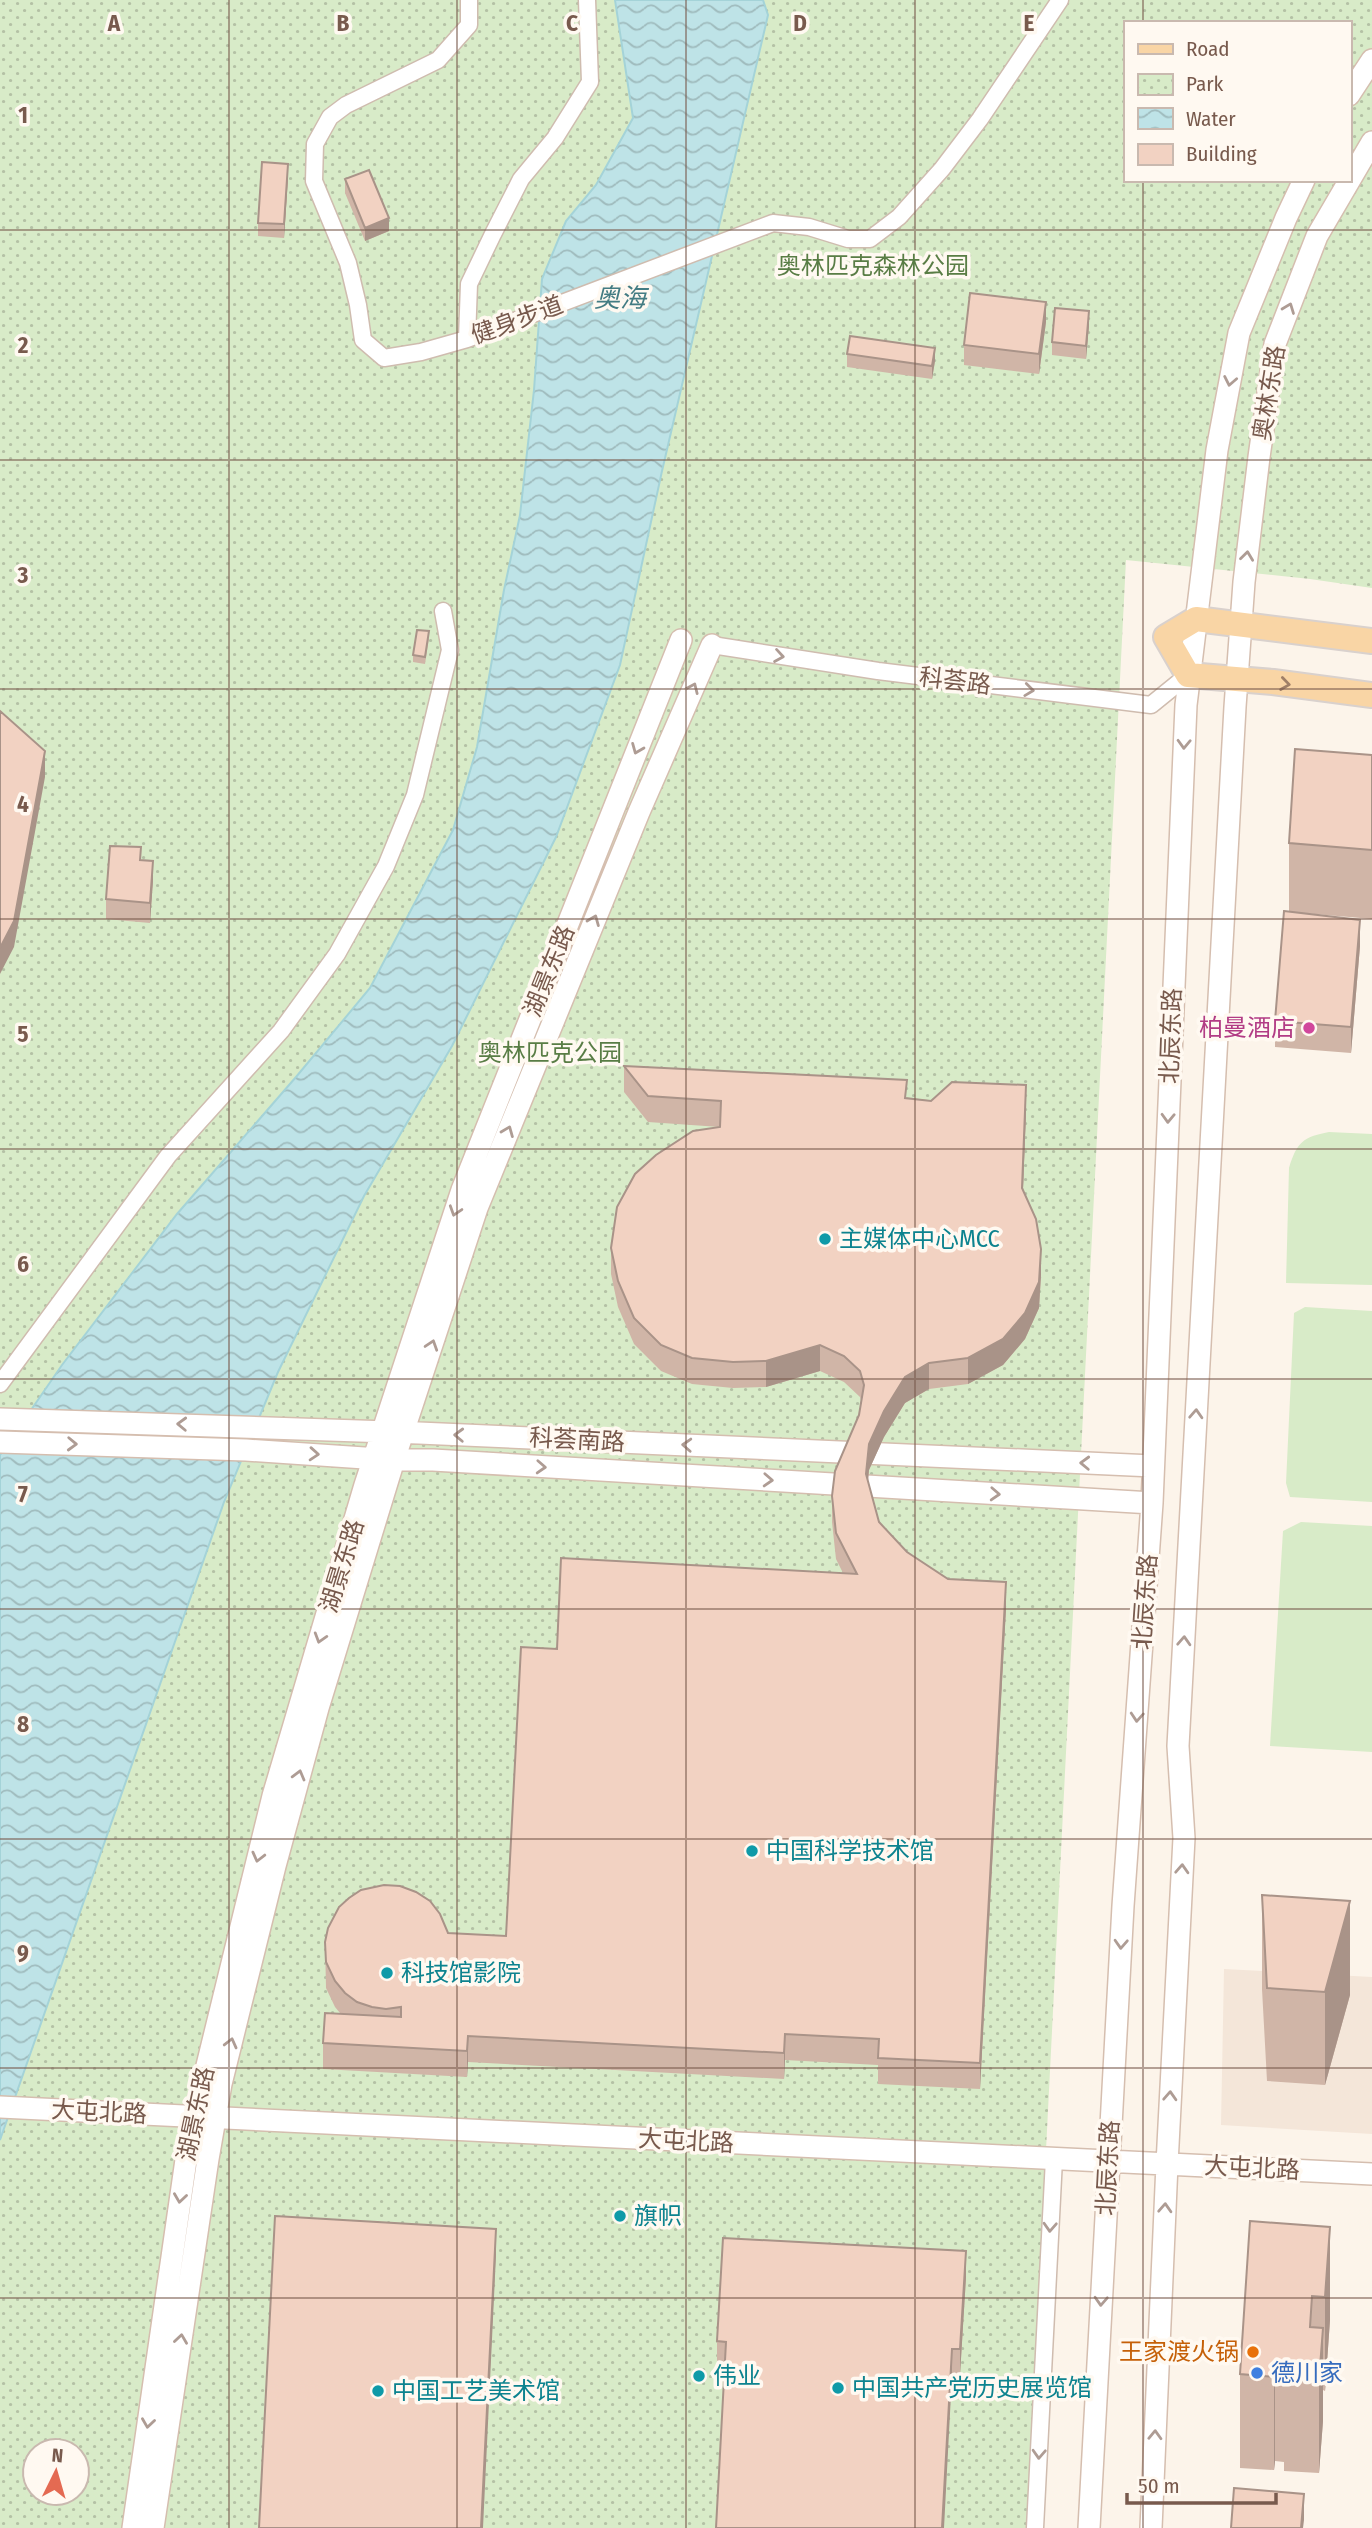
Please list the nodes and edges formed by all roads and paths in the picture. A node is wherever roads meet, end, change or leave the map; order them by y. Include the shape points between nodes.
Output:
1 (469, 0) edge
2 (587, 0) edge
3 (1060, 0) edge
4 (1372, 60) edge
5 (1351, 92) edge
6 (1372, 142) edge
7 (1351, 178) edge
8 (1303, 182) edge
9 (1349, 182) edge
10 (467, 339) junction
11 (443, 611) dead end
12 (1196, 619) junction
13 (1241, 624) junction
14 (681, 640) dead end
15 (1372, 641) edge
16 (712, 645) joint
17 (1188, 676) junction
18 (1237, 680) junction
19 (1372, 695) edge
20 (651, 714) junction
21 (676, 726) junction
22 (0, 1384) edge
23 (10, 1420) edge
24 (393, 1432) junction
25 (2, 1442) edge
26 (384, 1459) junction
27 (1153, 1466) junction
28 (1152, 1503) junction
29 (6, 2107) edge
30 (194, 2116) junction
31 (216, 2118) junction
32 (1054, 2159) junction
33 (1109, 2160) junction
34 (1167, 2164) junction
35 (1372, 2174) edge
36 (133, 2528) edge
37 (153, 2528) edge
38 (1035, 2528) edge
39 (1089, 2528) edge
40 (1151, 2528) edge

1 - 10 street, 健身步道 via 469,25 438,60 345,104 330,117 315,144 314,181 348,263 363,340 384,358
2 - 10 street via 590,82 555,138 521,179 493,233 469,284
3 - 10 street, 健身步道 via 942,169 899,218 870,239 848,239 809,227 773,223
4 - 5 street
7 -> 6 street, 奥林东路
8 -> 12 street, 奥林东路 via 1240,333 1217,450
13 -> 9 street, 奥林东路 via 1275,344 1317,236
11 - 22 street via 450,650 415,795 386,866 337,954 281,1031 168,1156
12 - 13 main road
12 - 17 main road via 1166,637
13 - 15 main road
13 - 18 street, 奥林东路
14 - 20 street, 湖景东路
16 -> 17 street, 科荟路 via 1151,705
21 -> 16 street, 湖景东路
17 - 18 main road
17 -> 27 street, 北辰东路
18 -> 19 main road
34 -> 18 street, 北辰东路 via 1184,1838 1178,1746
20 - 21 street via 667,715
20 -> 24 street, 湖景东路 via 462,1190
24 -> 21 street, 湖景东路 via 477,1208
24 -> 23 street, 科荟南路
24 - 26 street, 湖景东路
27 -> 24 street, 科荟南路
25 -> 26 street, 科荟南路
26 -> 28 street, 科荟南路
26 -> 30 street, 湖景东路 via 273,1796
31 -> 26 street, 湖景东路 via 292,1801
27 - 28 street, 北辰东路
28 -> 33 street, 北辰东路
29 - 30 street, 大屯北路
30 - 31 street, 大屯北路
30 -> 36 street, 湖景东路
31 - 32 street, 大屯北路
37 -> 31 street, 湖景东路
32 - 33 street, 大屯北路
32 -> 38 street
33 - 34 street, 大屯北路
33 -> 39 street, 北辰东路
34 - 35 street, 大屯北路
40 -> 34 street, 北辰东路

